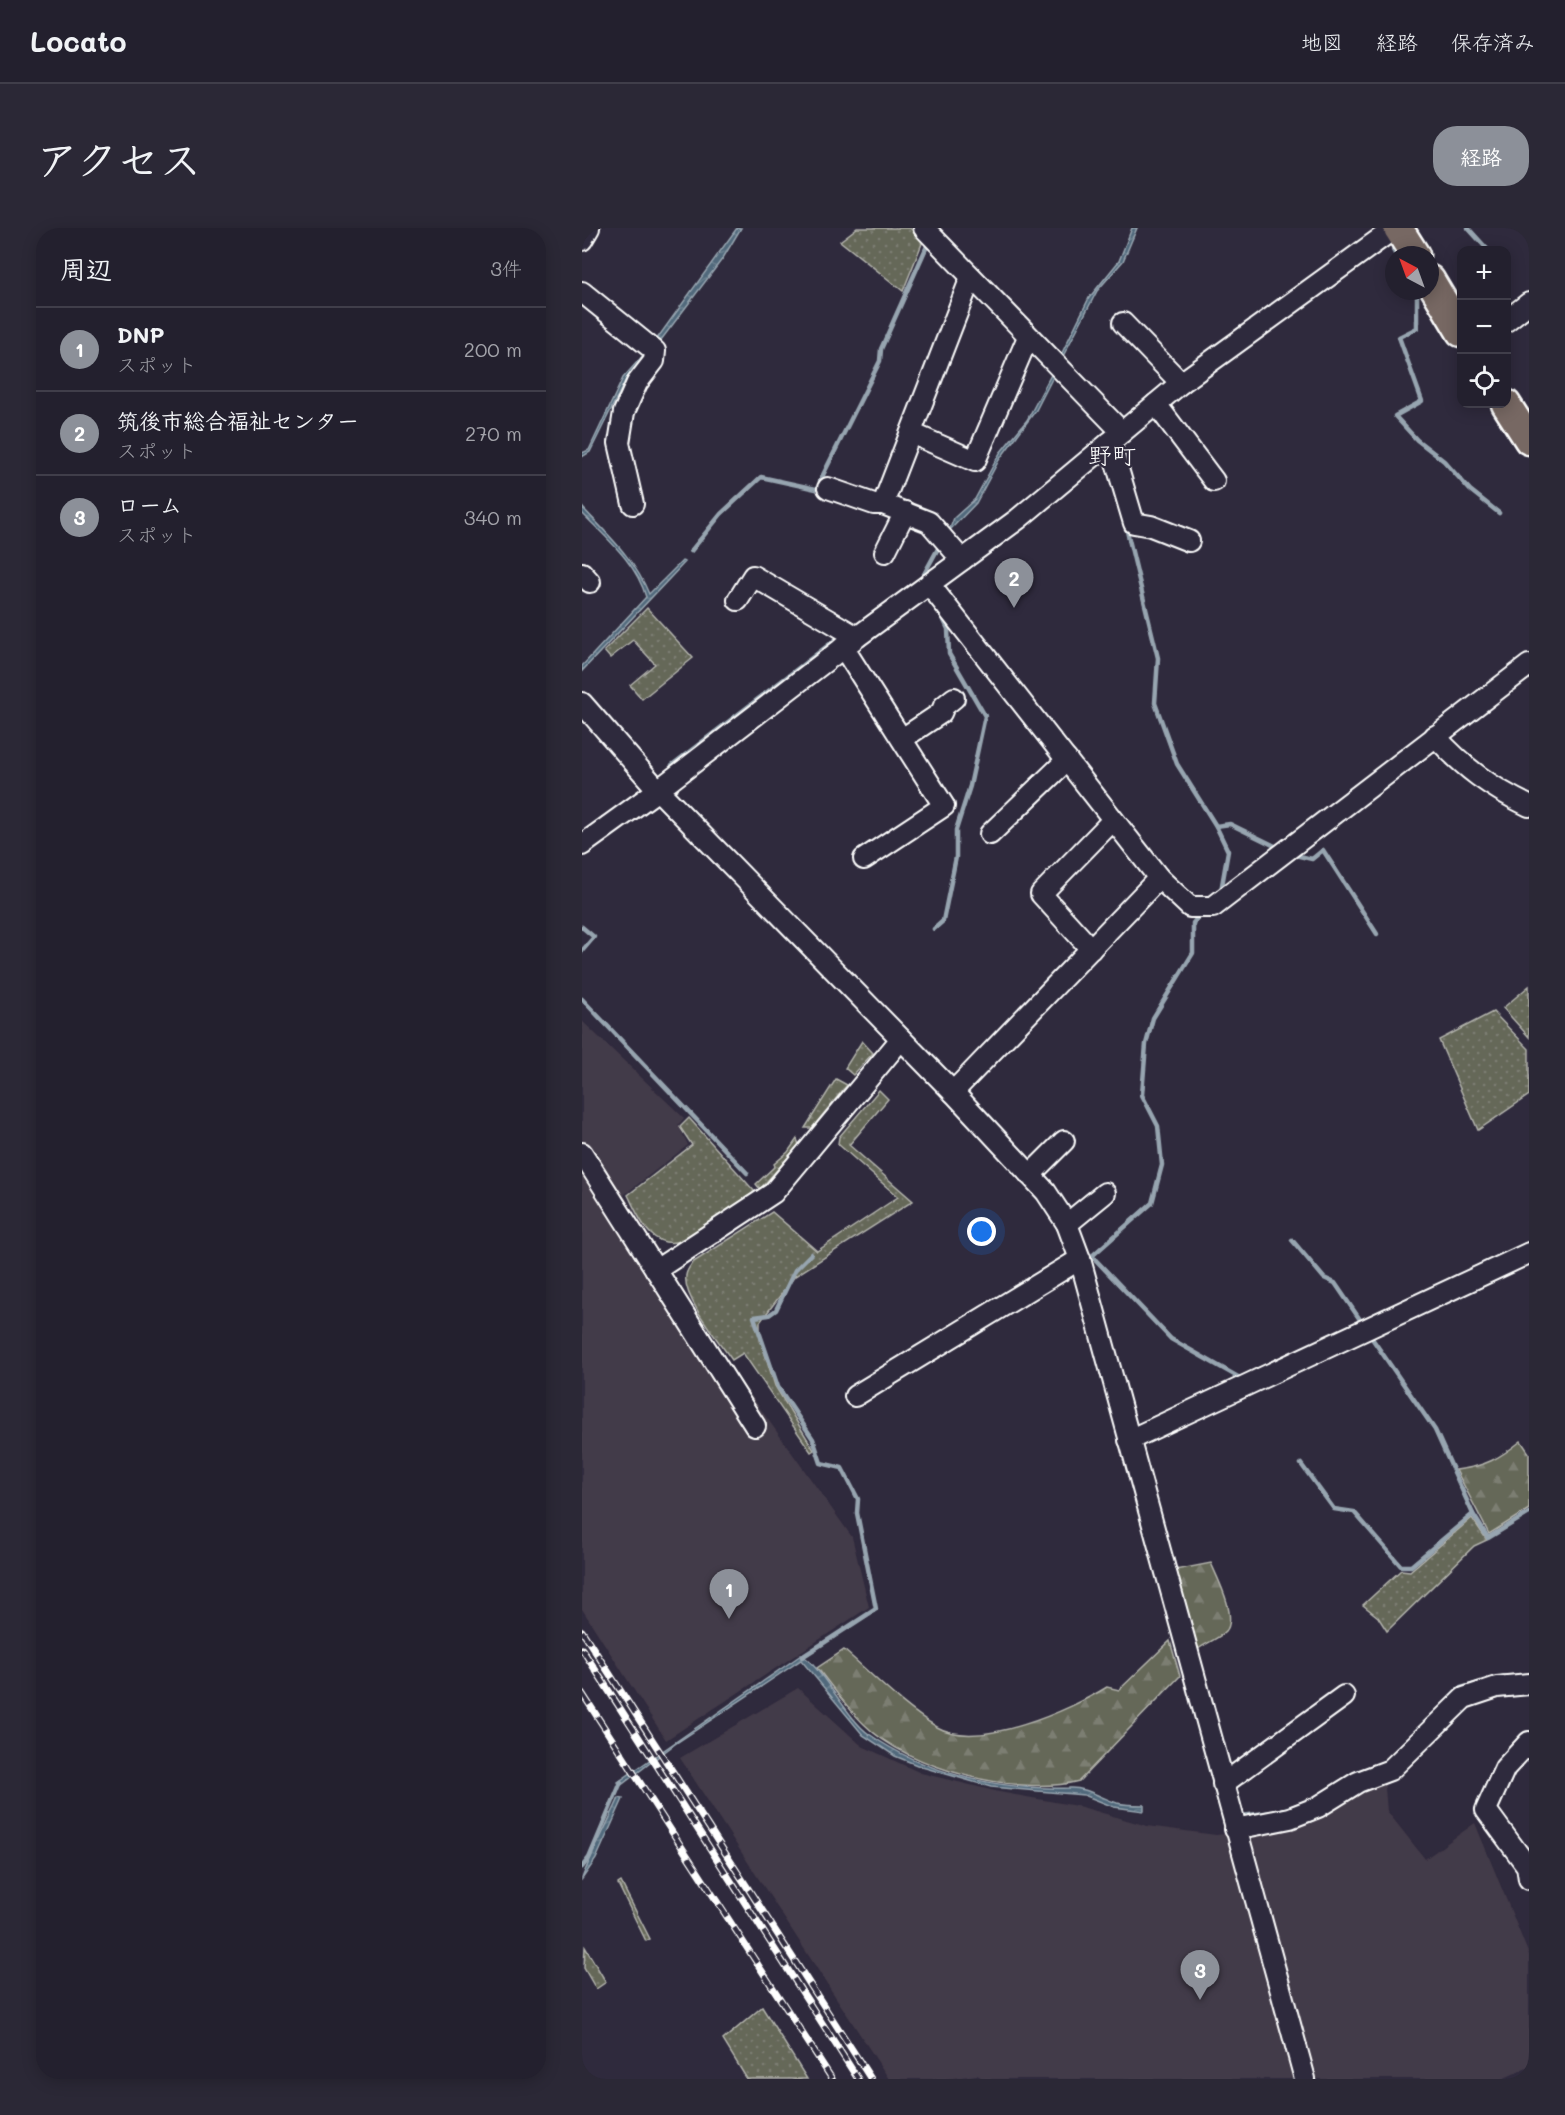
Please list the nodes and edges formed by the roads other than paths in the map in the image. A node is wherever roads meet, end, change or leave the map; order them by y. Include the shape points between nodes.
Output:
1 (589, 228) edge
2 (924, 228) edge
3 (1397, 228) edge
4 (582, 240) edge
5 (1409, 246) edge
6 (971, 277) junction
7 (582, 292) edge
8 (1439, 295) edge
9 (1529, 303) edge
10 (1511, 317) edge
11 (1123, 323) dead end
12 (1457, 325) edge
13 (1028, 338) junction
14 (1181, 383) junction
15 (1156, 404) junction
16 (1509, 408) edge
17 (911, 434) junction
18 (1116, 437) junction
19 (1529, 440) edge
20 (1214, 481) dead end
21 (828, 488) dead end
22 (633, 504) dead end
23 (884, 504) junction
24 (905, 512) junction
25 (1189, 541) dead end
26 (885, 552) dead end
27 (962, 560) junction
28 (929, 584) junction
29 (738, 600) dead end
30 (850, 642) junction
31 (1526, 673) edge
32 (954, 698) dead end
33 (582, 703) edge
34 (1435, 736) junction
35 (902, 739) junction
36 (1067, 760) junction
37 (658, 790) junction
38 (1529, 807) edge
39 (1113, 820) junction
40 (990, 834) dead end
41 (582, 845) edge
42 (864, 859) dead end
43 (1159, 878) junction
44 (1091, 949) junction
45 (901, 1039) junction
46 (953, 1092) junction
47 (1064, 1141) dead end
48 (582, 1153) edge
49 (1030, 1175) junction
50 (1105, 1193) dead end
51 (1067, 1224) junction
52 (1529, 1253) edge
53 (1080, 1259) junction
54 (656, 1270) junction
55 (855, 1395) dead end
56 (755, 1426) dead end
57 (1129, 1440) junction
58 (1529, 1684) edge
59 (1344, 1696) dead end
60 (1529, 1742) edge
61 (1223, 1784) junction
62 (1235, 1828) junction
63 (1529, 1879) edge
64 (1305, 2079) edge

1 - 4 street
2 - 6 street
3 - 5 highway
3 - 14 street
6 - 13 street
6 - 17 street
7 - 22 street via 655,351 654,361 637,383 624,412 619,443
8 - 12 highway
9 - 10 street
11 - 14 street
13 - 17 street via 975,461
13 - 18 street
14 - 15 street
15 - 18 street
15 - 20 street
16 - 19 highway
17 - 23 street
18 - 25 street via 1134,523 1151,525
18 - 27 street
21 - 23 street
23 - 24 street
24 - 26 street
24 - 27 street via 929,522
27 - 28 street
28 - 30 street
28 - 36 street
29 - 30 street via 753,576
30 - 35 street
30 - 37 street
31 - 34 street
32 - 35 street via 941,713
33 - 37 street
34 - 38 street via 1458,762 1492,788
34 - 43 street via 1213,907 1190,908
35 - 42 street via 944,806
36 - 39 street
36 - 40 street
37 - 41 street
37 - 45 street
39 - 43 street
39 - 44 street via 1041,894
43 - 44 street
44 - 46 street
45 - 46 street
45 - 54 street via 773,1193
46 - 49 street
47 - 49 street
48 - 54 street
49 - 51 street
50 - 51 street
51 - 53 street
52 - 57 street
53 - 55 street
53 - 57 street
54 - 56 street
57 - 61 street
58 - 62 street via 1497,1687 1464,1698 1390,1770 1358,1782 1318,1807 1290,1818
59 - 61 street
60 - 63 street via 1505,1768 1485,1810 1527,1866
61 - 62 street
62 - 64 street

